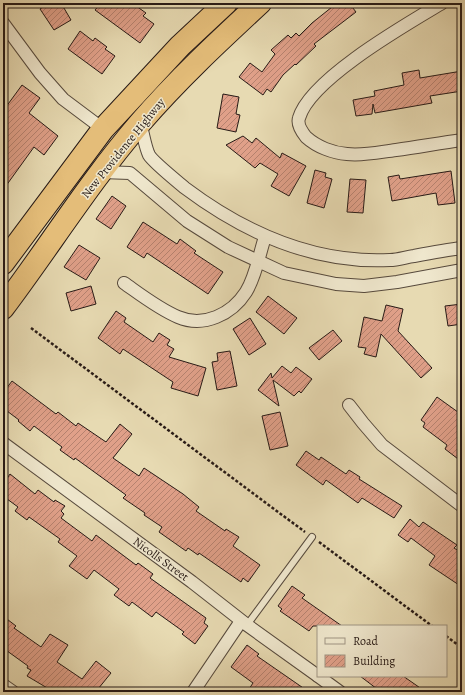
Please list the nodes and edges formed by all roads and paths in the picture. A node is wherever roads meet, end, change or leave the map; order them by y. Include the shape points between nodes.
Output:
1 (226, 3) edge
2 (260, 3) edge
3 (442, 3) edge
4 (3, 23) edge
5 (140, 123) junction
6 (103, 129) junction
7 (462, 140) edge
8 (101, 172) junction
9 (265, 237) junction
10 (462, 248) edge
11 (257, 262) junction
12 (3, 263) edge
13 (462, 270) edge
14 (124, 283) dead end
15 (3, 308) edge
16 (31, 328) dead end
17 (349, 405) dead end
18 (3, 443) edge
19 (462, 506) edge
20 (312, 537) junction
21 (244, 623) junction
22 (431, 625) edge
23 (447, 637) edge
24 (462, 648) edge
25 (317, 675) edge
26 (319, 677) edge
27 (3, 684) edge
28 (13, 692) edge
29 (193, 692) edge
30 (340, 692) edge

1 - 6 highway, New Providence Highway via 180,46
2 - 5 highway, New Providence Highway via 220,40
3 - 7 street via 343,68 313,95 301,114 299,125 312,142 332,151 347,154 379,153
4 - 6 street via 63,99
5 - 8 highway, New Providence Highway
5 - 9 street via 149,156 177,182 232,220
6 - 12 highway, New Providence Highway
8 - 11 street via 130,173 187,221
8 - 15 highway, New Providence Highway
9 - 10 street via 292,247 356,259 391,260
9 - 11 street
11 - 13 street via 284,273 336,284 364,286
11 - 14 street via 250,285 237,303 216,318 202,322 178,317
16 - 20 path
17 - 19 street via 382,445
18 - 21 street, Nicolls Street
20 - 21 lane
20 - 22 path
21 - 25 street, Nicolls Street
21 - 29 street
23 - 24 path
26 - 30 street, Nicolls Street
27 - 28 street

